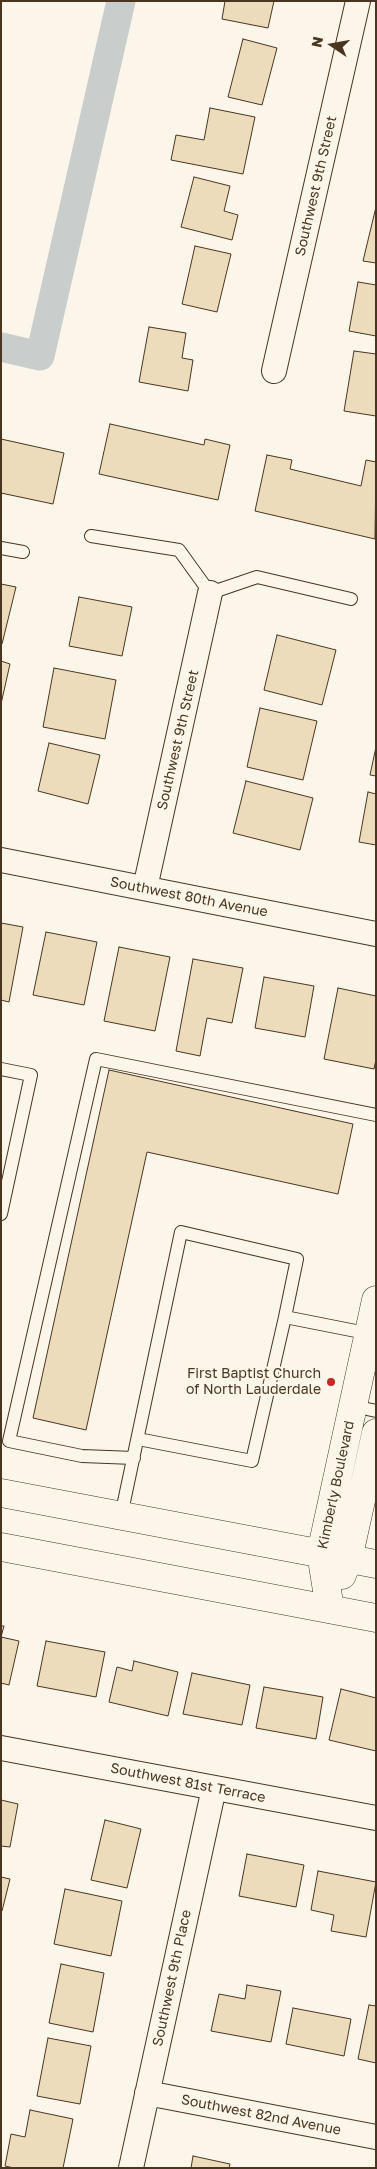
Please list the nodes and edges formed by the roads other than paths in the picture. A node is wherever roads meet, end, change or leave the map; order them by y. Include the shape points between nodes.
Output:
1 (358, 1) edge
2 (274, 371) dead end
3 (91, 536) dead end
4 (1, 548) edge
5 (23, 552) dead end
6 (210, 593) junction
7 (351, 599) dead end
8 (1, 860) edge
9 (145, 888) junction
10 (376, 934) edge
11 (1, 1069) edge
12 (376, 1115) edge
13 (1, 1214) edge
14 (376, 1300) edge
15 (285, 1317) junction
16 (372, 1334) edge
17 (364, 1409) edge
18 (376, 1433) edge
19 (138, 1439) junction
20 (134, 1458) junction
21 (1, 1493) edge
22 (122, 1516) junction
23 (1, 1547) edge
24 (334, 1556) junction
25 (376, 1564) edge
26 (330, 1609) junction
27 (376, 1618) edge
28 (1, 1748) edge
29 (214, 1788) junction
30 (376, 1818) edge
31 (147, 2093) junction
32 (376, 2137) edge
33 (131, 2168) edge

1 - 2 street, Southwest 9th Street
3 - 6 lane via 179,550
4 - 5 lane
6 - 7 lane via 257,577
6 - 9 street, Southwest 9th Street
8 - 9 street, Southwest 80th Avenue
9 - 10 street, Southwest 80th Avenue
11 - 13 lane via 31,1075
12 - 20 lane via 96,1059 9,1441 82,1456
14 - 16 street, Kimberly Boulevard
15 - 16 lane
15 - 19 lane via 252,1461
15 - 19 lane via 297,1259 181,1232
16 - 17 street, Kimberly Boulevard
17 - 24 street, Kimberly Boulevard
18 - 24 street, Kimberly Boulevard
19 - 20 lane
20 - 22 lane
21 - 22 street
22 - 24 street
23 - 26 street
24 - 25 street
24 - 26 street, Kimberly Boulevard
26 - 27 street
28 - 29 street, Southwest 81st Terrace
29 - 30 street, Southwest 81st Terrace
29 - 31 street, Southwest 9th Place
31 - 32 street, Southwest 82nd Avenue
31 - 33 street, Southwest 9th Place

